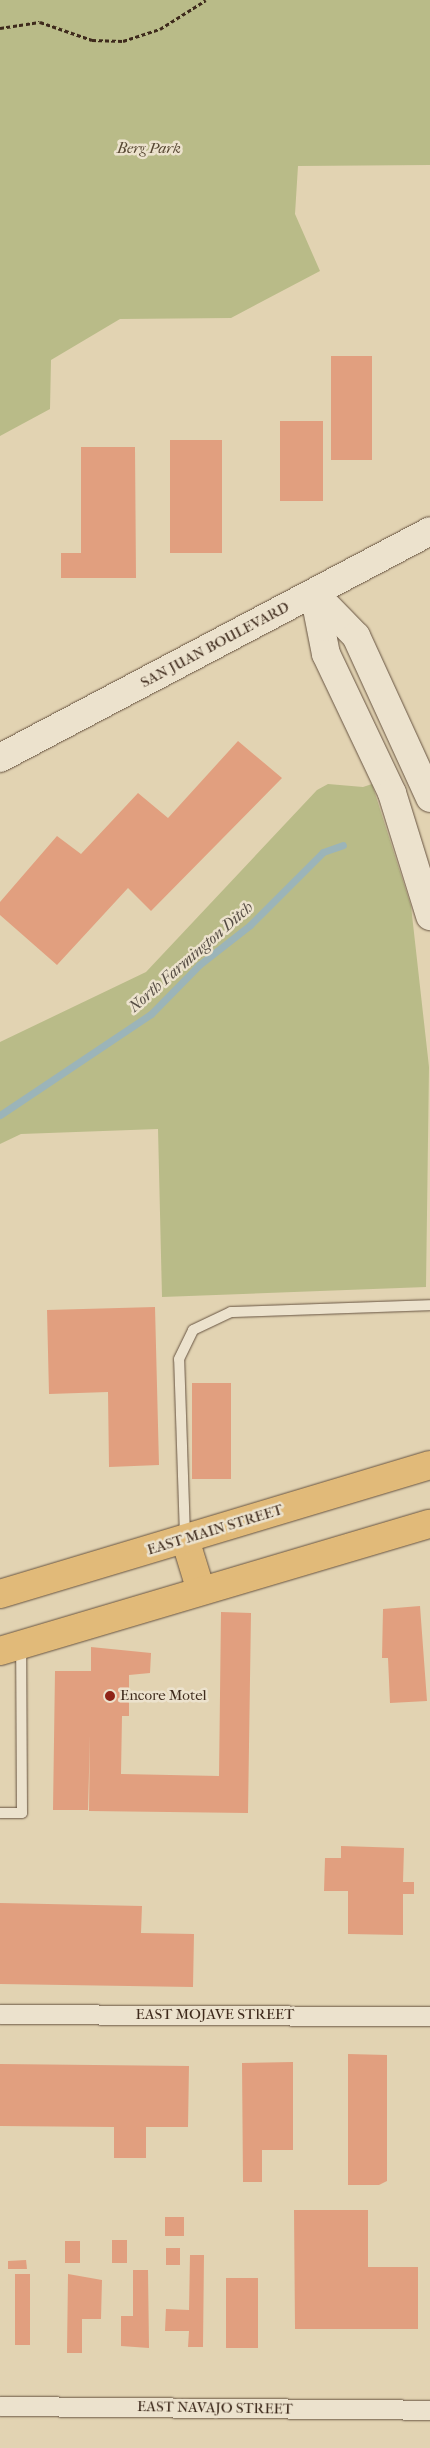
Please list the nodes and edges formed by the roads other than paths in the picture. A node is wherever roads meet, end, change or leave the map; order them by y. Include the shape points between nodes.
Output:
1 (430, 531) edge
2 (314, 593) junction
3 (0, 758) edge
4 (430, 798) edge
5 (430, 916) edge
6 (430, 1306) edge
7 (430, 1465) edge
8 (430, 1524) edge
9 (185, 1539) junction
10 (201, 1591) junction
11 (0, 1594) edge
12 (11, 1648) edge
13 (0, 1812) edge
14 (0, 2014) edge
15 (430, 2016) edge
16 (0, 2406) edge
17 (430, 2410) edge

1 - 2 main road, SAN JUAN BOULEVARD
2 - 3 main road, SAN JUAN BOULEVARD
2 - 4 main road via 356,636
2 - 5 main road via 326,654 392,793
6 - 9 lane via 231,1312 193,1330 179,1359
7 - 9 main road, EAST MAIN STREET
8 - 10 main road
9 - 10 main road
9 - 11 main road, EAST MAIN STREET
10 - 12 main road
12 - 13 lane via 22,1813
14 - 15 street, EAST MOJAVE STREET
16 - 17 street, EAST NAVAJO STREET

